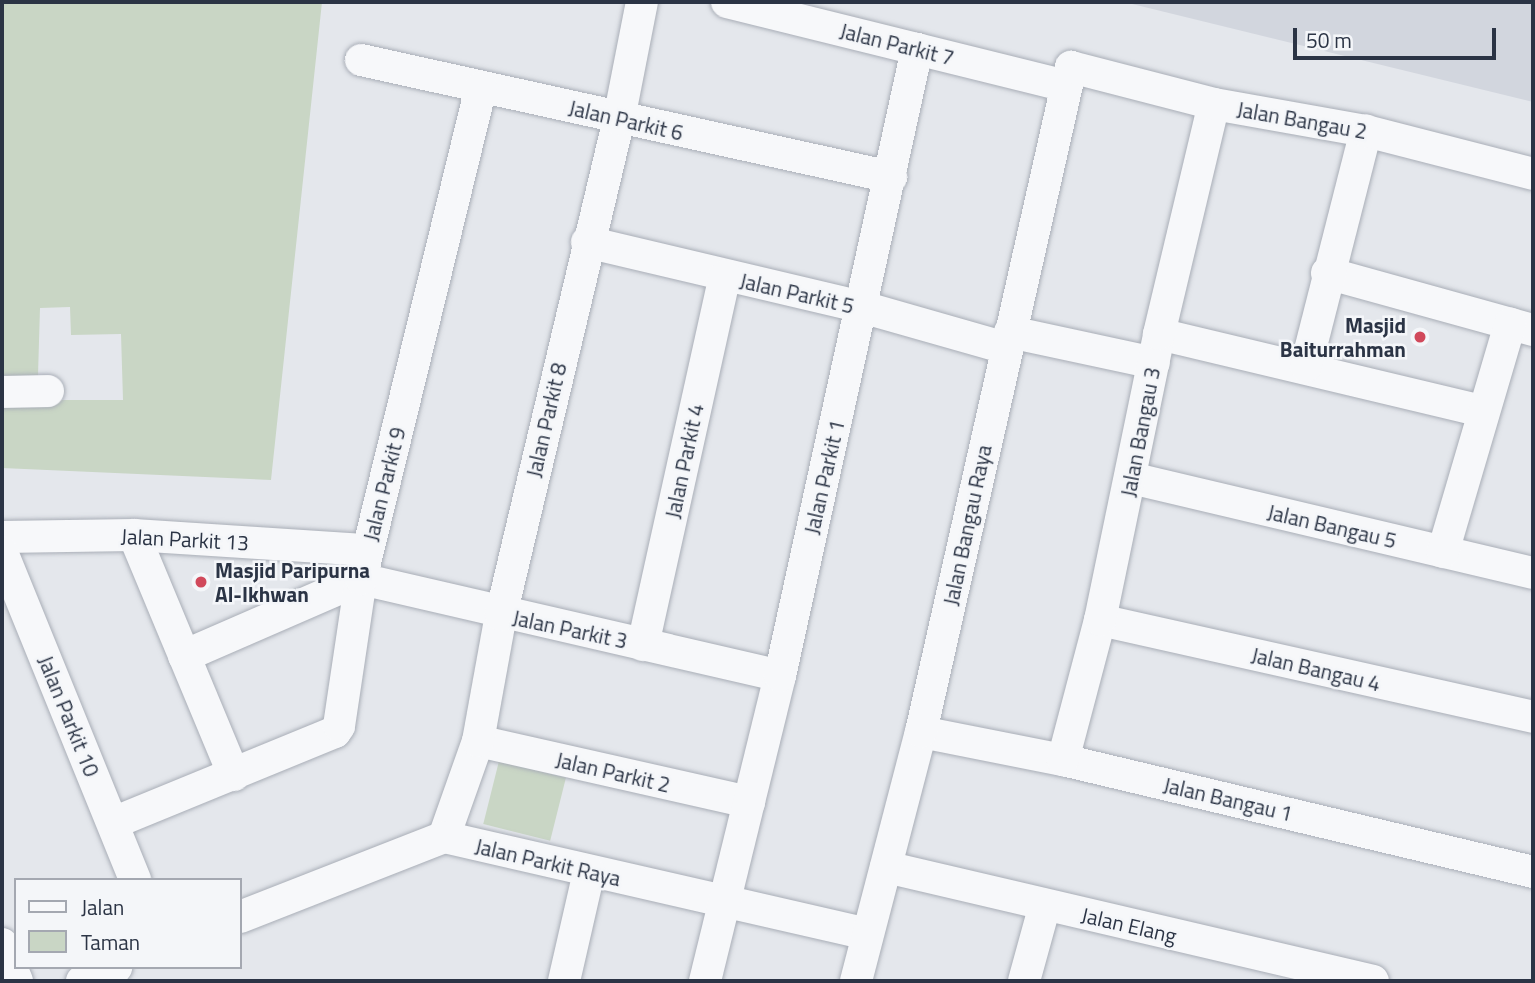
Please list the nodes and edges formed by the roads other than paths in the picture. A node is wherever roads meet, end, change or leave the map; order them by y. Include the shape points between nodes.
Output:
1 (642, 2) edge
2 (727, 2) edge
3 (917, 50) junction
4 (361, 60) dead end
5 (1069, 76) junction
6 (481, 87) junction
7 (1214, 104) junction
8 (619, 119) junction
9 (1366, 131) junction
10 (1533, 174) edge
11 (891, 177) junction
12 (587, 243) junction
13 (1327, 273) junction
14 (725, 276) junction
15 (862, 307) junction
16 (1522, 327) edge
17 (1008, 340) junction
18 (1156, 349) junction
19 (1306, 366) junction
20 (48, 391) dead end
21 (2, 392) edge
22 (1482, 411) junction
23 (1131, 478) junction
24 (134, 535) junction
25 (2, 537) edge
26 (2, 552) edge
27 (1443, 552) junction
28 (364, 564) junction
29 (1533, 573) edge
30 (501, 615) junction
31 (1100, 620) junction
32 (643, 645) junction
33 (184, 656) junction
34 (780, 676) junction
35 (1533, 717) edge
36 (921, 732) junction
37 (478, 741) junction
38 (1063, 760) junction
39 (234, 775) junction
40 (749, 802) junction
41 (113, 823) junction
42 (444, 837) junction
43 (886, 867) junction
44 (590, 872) junction
45 (1533, 872) edge
46 (134, 878) edge
47 (725, 904) junction
48 (1045, 905) junction
49 (242, 916) edge
50 (867, 934) junction
51 (2, 944) edge
52 (111, 969) edge
53 (17, 981) edge
54 (82, 981) edge
55 (564, 981) edge
56 (705, 981) edge
57 (856, 981) edge
58 (1024, 981) edge
59 (1373, 981) edge

1 - 8 street, Jalan Parkit 8
2 - 3 street, Jalan Parkit 7
3 - 5 street, Jalan Parkit 7
3 - 11 street, Jalan Parkit 1
4 - 6 street, Jalan Parkit 6
5 - 7 street, Jalan Bangau 2
5 - 17 street, Jalan Bangau Raya
6 - 8 street, Jalan Parkit 6
6 - 28 street, Jalan Parkit 9
7 - 9 street, Jalan Bangau 2
7 - 18 street, Jalan Bangau 3
8 - 11 street, Jalan Parkit 6
8 - 12 street, Jalan Parkit 8
9 - 10 street, Jalan Bangau 2
9 - 13 street
11 - 15 street, Jalan Parkit 1
12 - 14 street, Jalan Parkit 5
12 - 30 street, Jalan Parkit 8
13 - 16 street
13 - 19 street
14 - 15 street, Jalan Parkit 5
14 - 32 street, Jalan Parkit 4
15 - 17 street, Jalan Parkit 5
15 - 34 street, Jalan Parkit 1
16 - 22 street
17 - 18 street, Jalan Parkit 5
17 - 36 street, Jalan Bangau Raya
18 - 19 street, Jalan Parkit 5
18 - 23 street, Jalan Bangau 3
19 - 22 street, Jalan Parkit 5
20 - 21 street
22 - 27 street
23 - 27 street, Jalan Bangau 5
23 - 31 street, Jalan Bangau 3
24 - 25 street, Jalan Parkit 13
24 - 28 street, Jalan Parkit 13
24 - 33 street
26 - 41 street, Jalan Parkit 10
27 - 29 street, Jalan Bangau 5
28 - 30 street, Jalan Parkit 3
28 - 33 street
28 - 39 street, Jalan Parkit 9 via 337,729
30 - 32 street, Jalan Parkit 3
30 - 37 street, Jalan Parkit 8
31 - 35 street, Jalan Bangau 4
31 - 38 street, Jalan Bangau 3
32 - 34 street, Jalan Parkit 3
33 - 39 street
34 - 40 street, Jalan Parkit 1
36 - 38 street, Jalan Bangau 1
36 - 43 street, Jalan Bangau Raya
37 - 40 street, Jalan Parkit 2
37 - 42 street, Jalan Parkit 8
38 - 45 street, Jalan Bangau 1
39 - 41 street, Jalan Parkit 9
40 - 47 street, Jalan Parkit 1
41 - 46 street, Jalan Parkit 10
42 - 44 street, Jalan Parkit Raya
42 - 49 street
43 - 48 street, Jalan Elang
43 - 50 street, Jalan Bangau Raya
44 - 47 street, Jalan Parkit Raya
44 - 55 street
47 - 50 street, Jalan Parkit Raya
47 - 56 street, Jalan Parkit 1
48 - 58 street
48 - 59 street, Jalan Elang
50 - 57 street, Jalan Bangau Raya
51 - 53 street
52 - 54 street

